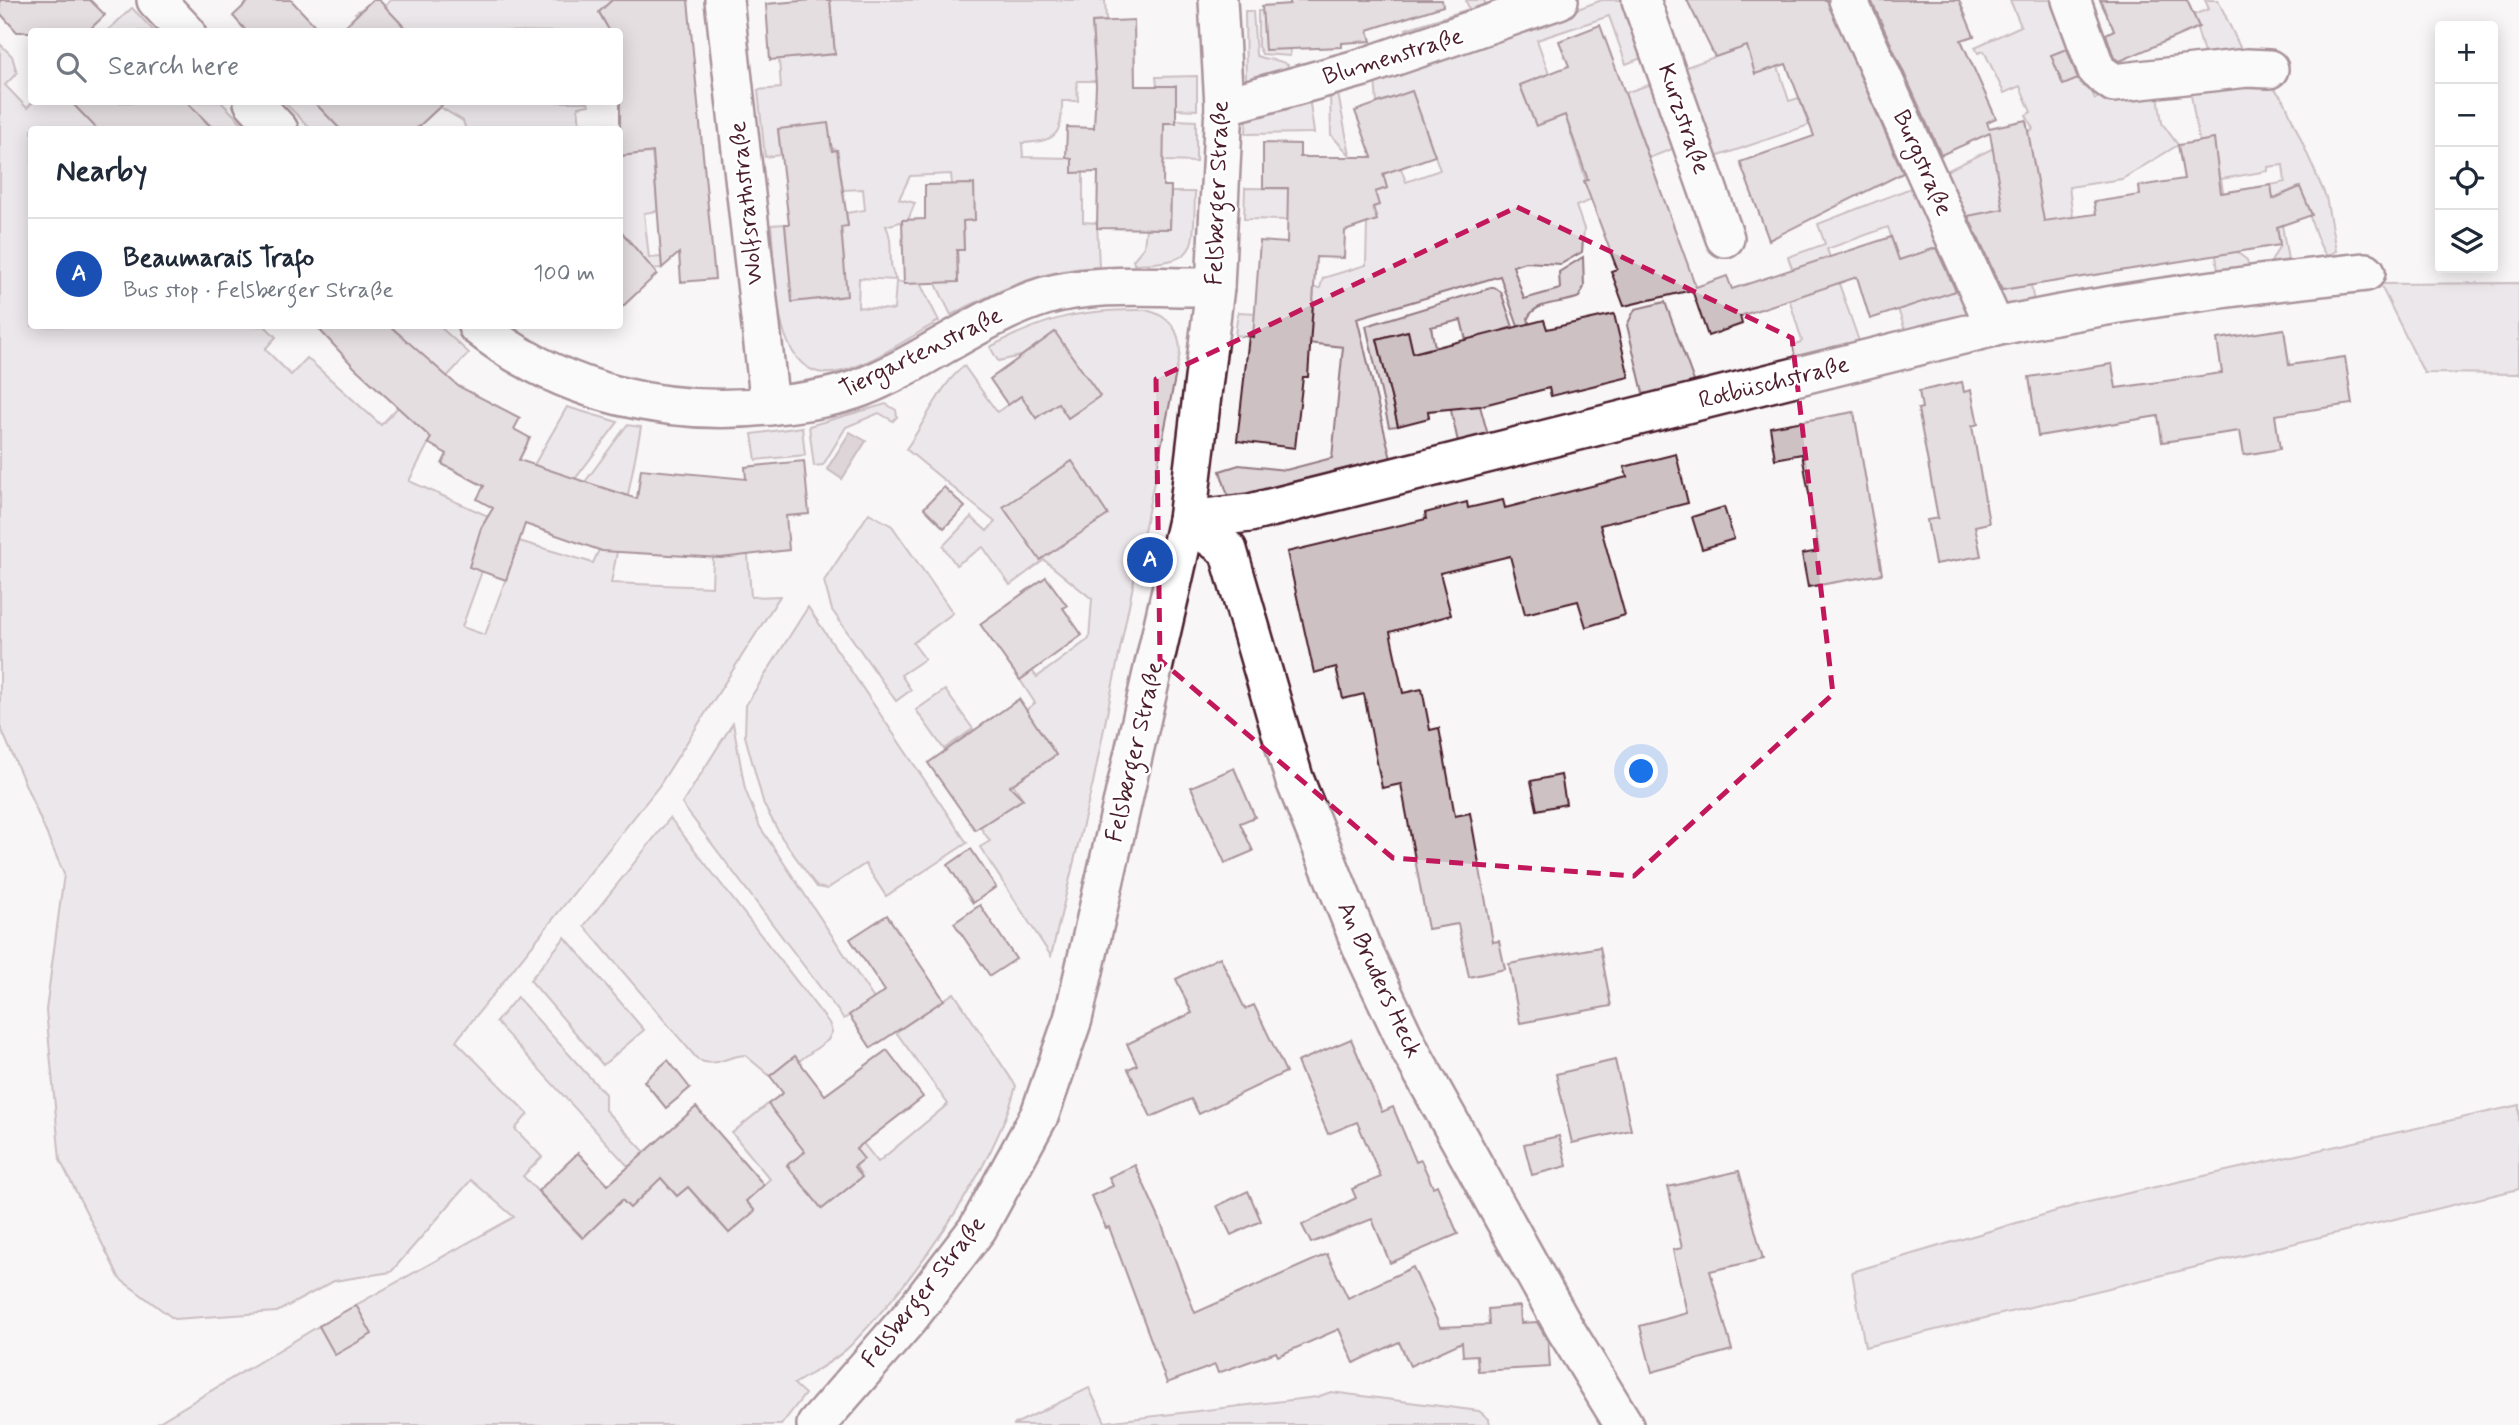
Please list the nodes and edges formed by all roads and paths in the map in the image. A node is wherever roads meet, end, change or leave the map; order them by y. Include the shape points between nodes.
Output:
1 (156, 0) edge
2 (724, 0) edge
3 (1218, 0) edge
4 (1559, 0) edge
5 (1641, 0) edge
6 (1848, 0) edge
7 (2071, 0) edge
8 (182, 28) edge
9 (2269, 69) dead end
10 (256, 105) edge
11 (1224, 106) junction
12 (275, 126) edge
13 (1725, 237) dead end
14 (2365, 272) dead end
15 (1215, 287) junction
16 (1995, 327) junction
17 (481, 329) edge
18 (770, 406) junction
19 (1187, 520) junction
20 (816, 1425) edge
21 (1624, 1425) edge

1 - 8 street
2 - 18 street, Wolfsrathstraße
3 - 11 street, Felsberger Straße
4 - 11 street, Blumenstraße via 1364,67
5 - 13 street, Kurzstraße
6 - 16 street, Burgstraße
7 - 9 street via 2097,71 2114,83
10 - 12 street
11 - 15 street, Felsberger Straße
14 - 16 street, Rotbüschstraße via 2148,298
15 - 18 street, Tiergartenstraße via 1057,293 980,324 861,387 820,400
15 - 19 street, Felsberger Straße
16 - 19 street, Rotbüschstraße via 1250,513
17 - 18 street, Tiergartenstraße via 571,382 632,400 723,410
19 - 20 street, Felsberger Straße via 1073,1019 1040,1114 970,1239 910,1317
19 - 21 street, An Bruders Heck via 1228,550 1294,778 1362,948 1406,1041 1509,1232

